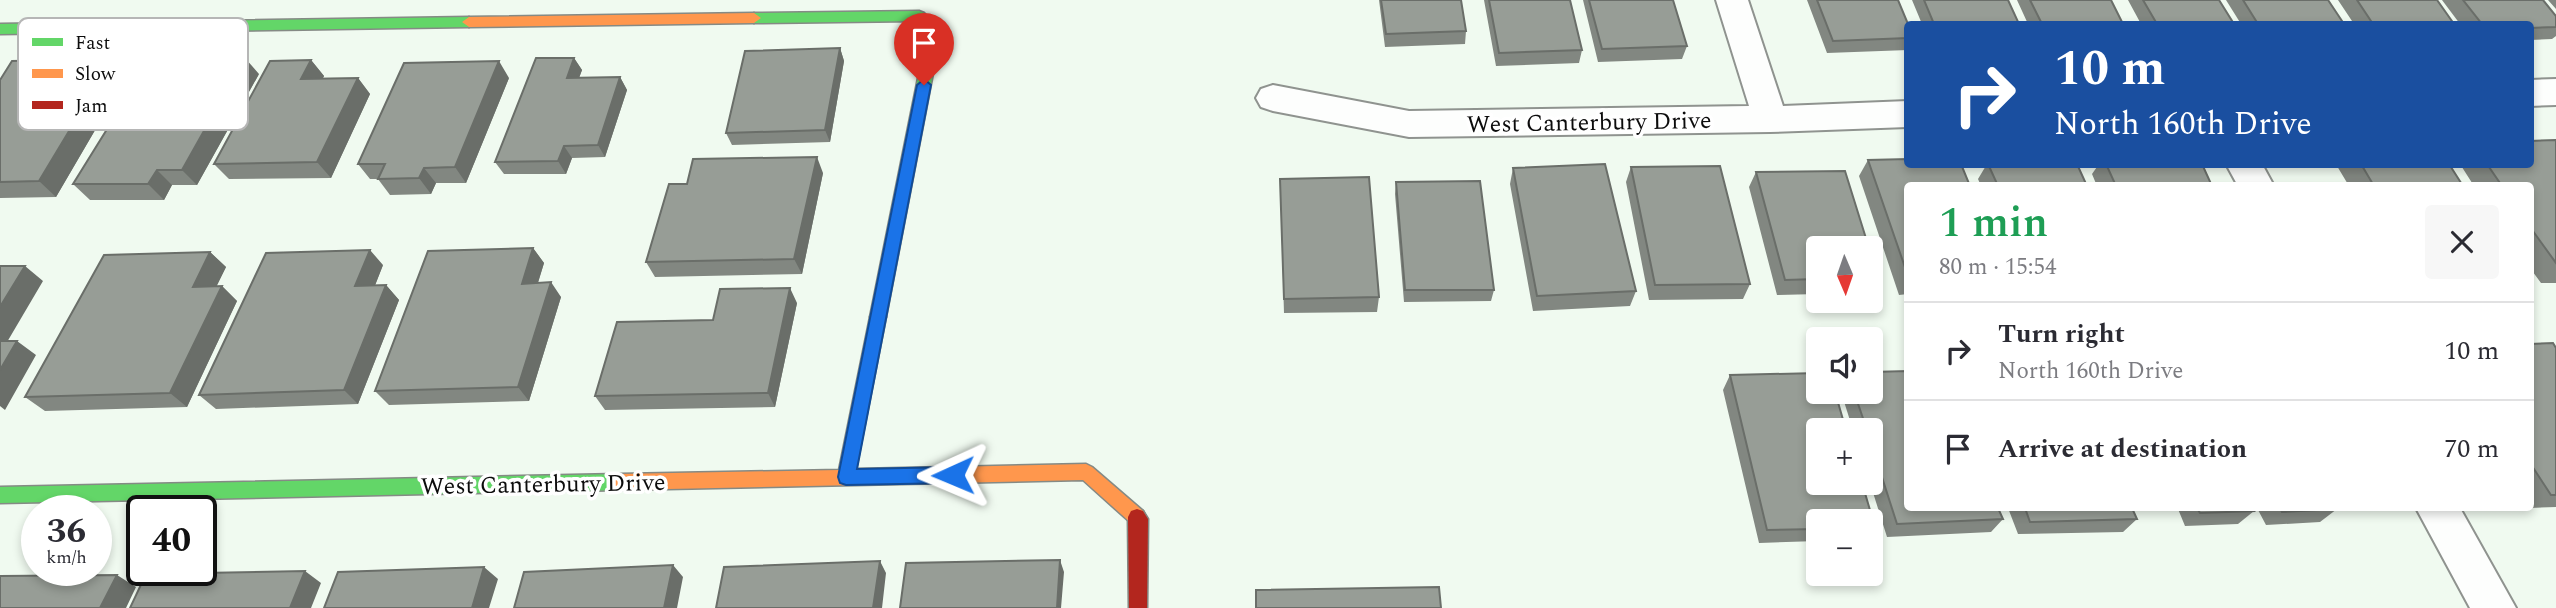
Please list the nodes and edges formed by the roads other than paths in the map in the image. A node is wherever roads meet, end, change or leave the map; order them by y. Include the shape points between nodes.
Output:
1 (1732, 0) edge
2 (248, 25) edge
3 (0, 29) edge
4 (18, 29) edge
5 (2556, 92) edge
6 (2534, 93) edge
7 (1273, 98) dead end
8 (1904, 114) edge
9 (1770, 119) junction
10 (846, 477) junction
11 (0, 495) edge
12 (2439, 511) edge
13 (1138, 608) edge
14 (2494, 608) edge

1 - 9 street
2 - 10 street via 919,16 934,32
3 - 4 street
5 - 6 street
7 - 9 street, West Canterbury Drive via 1409,124
8 - 9 street, West Canterbury Drive
10 - 11 street, West Canterbury Drive
10 - 13 street, West Canterbury Drive via 1086,472 1139,519
12 - 14 street

